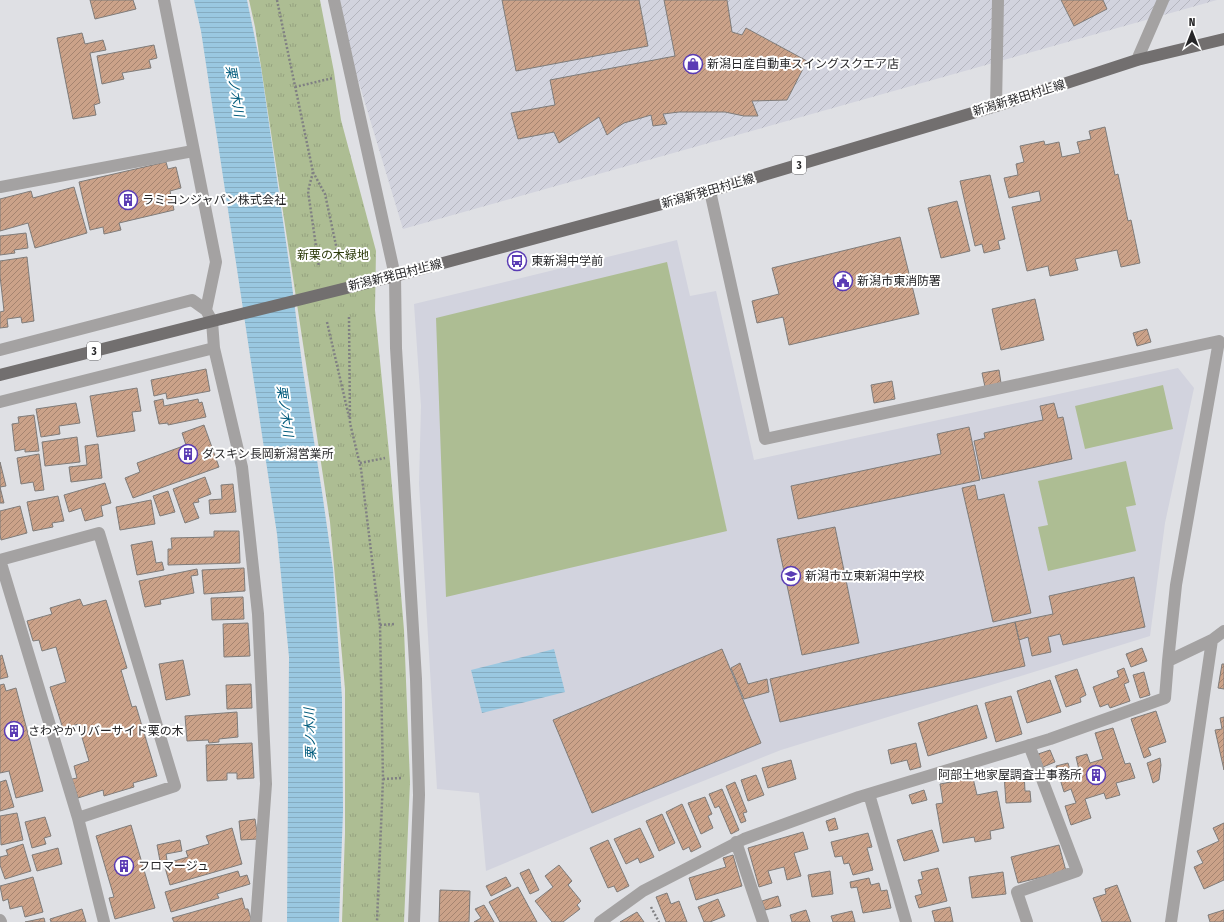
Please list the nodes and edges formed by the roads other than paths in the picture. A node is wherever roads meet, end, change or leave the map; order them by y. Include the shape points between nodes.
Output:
1 (164, 0) edge
2 (334, 0) edge
3 (998, 0) edge
4 (1163, 0) edge
5 (1224, 39) edge
6 (1137, 60) junction
7 (996, 106) junction
8 (193, 151) junction
9 (0, 187) edge
10 (710, 191) junction
11 (395, 276) junction
12 (206, 310) junction
13 (217, 320) junction
14 (214, 348) junction
15 (0, 350) edge
16 (0, 375) edge
17 (0, 402) edge
18 (0, 560) edge
19 (1224, 631) edge
20 (1212, 640) junction
21 (1168, 661) junction
22 (1029, 745) junction
23 (869, 794) junction
24 (78, 818) junction
25 (736, 842) junction
26 (104, 922) edge
27 (256, 922) edge
28 (414, 922) edge
29 (600, 922) edge
30 (763, 922) edge
31 (906, 922) edge
32 (1026, 922) edge
33 (1171, 922) edge

1 - 8 street
2 - 11 street
3 - 7 street
4 - 6 street
5 - 6 main road, 新潟新発田村上線 / 3
6 - 7 main road, 新潟新発田村上線 / 3
7 - 10 main road, 新潟新発田村上線 / 3
8 - 9 street
8 - 12 street via 216,262
10 - 11 main road, 新潟新発田村上線 / 3
10 - 21 street via 765,439 1219,341 1176,585
11 - 13 main road, 新潟新発田村上線 / 3
11 - 28 street via 396,348 416,687 418,795
12 - 13 street
12 - 15 street via 192,300
13 - 14 street
13 - 16 main road, 新潟新発田村上線 / 3
14 - 17 street
14 - 27 street via 242,467 258,614 266,784
18 - 24 street
18 - 24 street via 99,533 175,786
19 - 20 street
20 - 21 street
20 - 33 street
21 - 22 street via 1165,698
22 - 23 street
22 - 32 street via 1076,871 1018,892
23 - 25 street
23 - 31 street
24 - 26 street
25 - 29 street via 643,891
25 - 30 street

